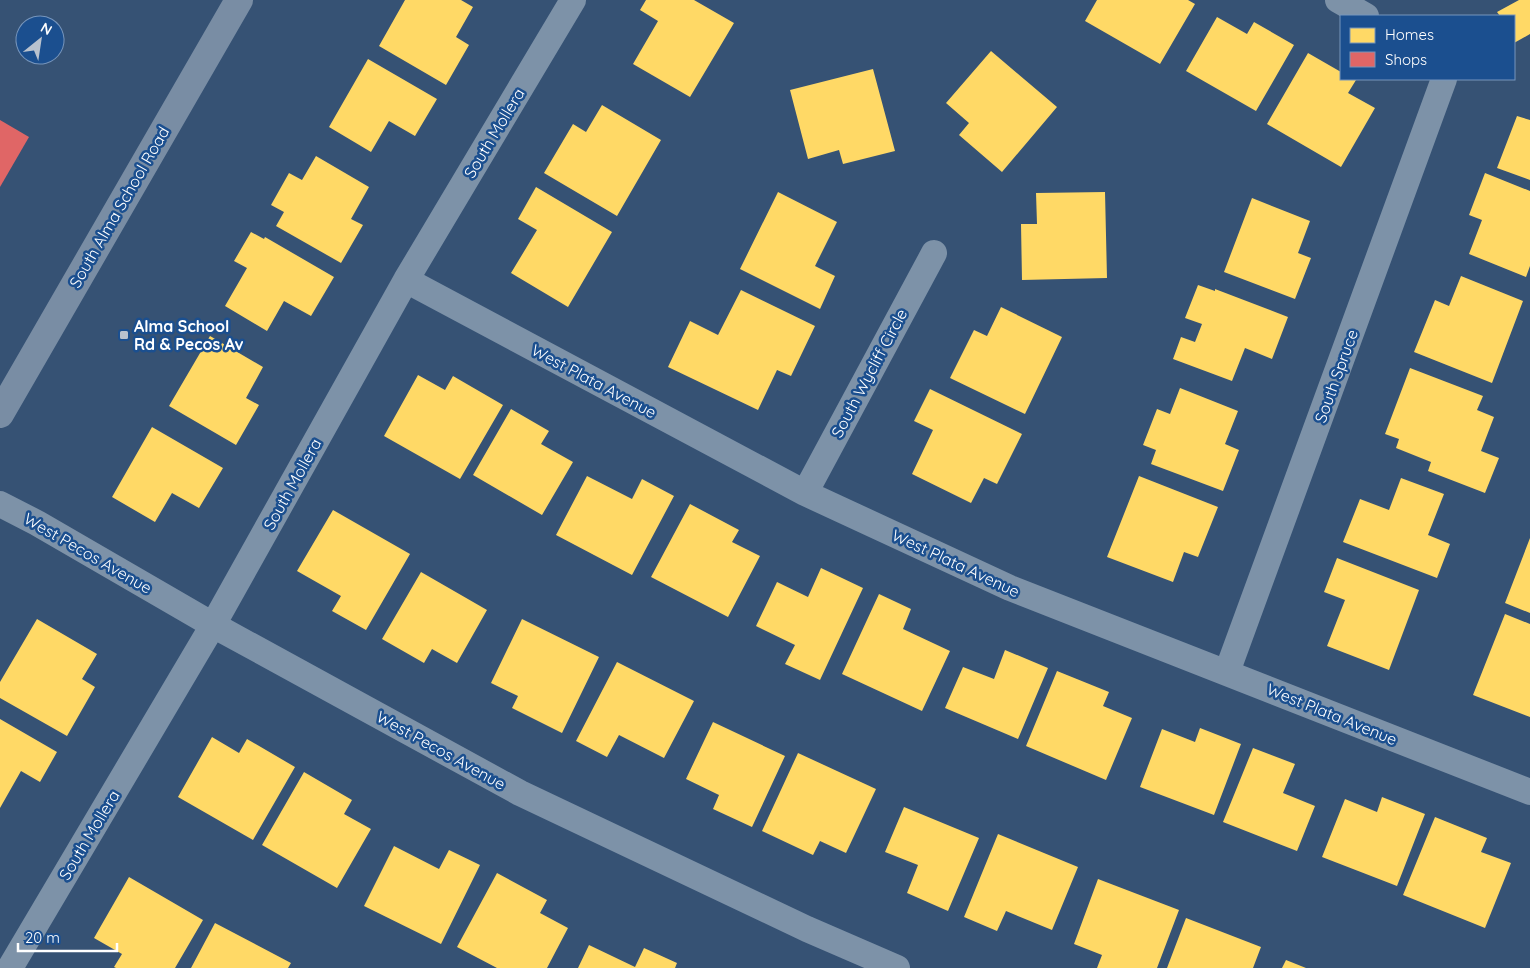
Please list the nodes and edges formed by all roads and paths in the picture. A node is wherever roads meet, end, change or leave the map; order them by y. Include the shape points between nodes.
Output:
1 (239, 0) edge
2 (573, 0) edge
3 (1338, 0) edge
4 (1364, 15) edge
5 (1444, 80) edge
6 (934, 253) dead end
7 (406, 280) junction
8 (0, 414) edge
9 (805, 493) junction
10 (0, 504) edge
11 (213, 625) junction
12 (1226, 672) junction
13 (1530, 792) edge
14 (10, 968) edge
15 (897, 968) edge

1 - 8 main road, South Alma School Road
2 - 7 street, South Mollera
3 - 4 street
5 - 12 street, South Spruce
6 - 9 street, South Wycliff Circle
7 - 9 street, West Plata Avenue
7 - 11 street, South Mollera
9 - 12 street, West Plata Avenue via 1010,588
10 - 11 street, West Pecos Avenue
11 - 14 street, South Mollera
11 - 15 street, West Pecos Avenue via 520,793 807,929
12 - 13 street, West Plata Avenue

